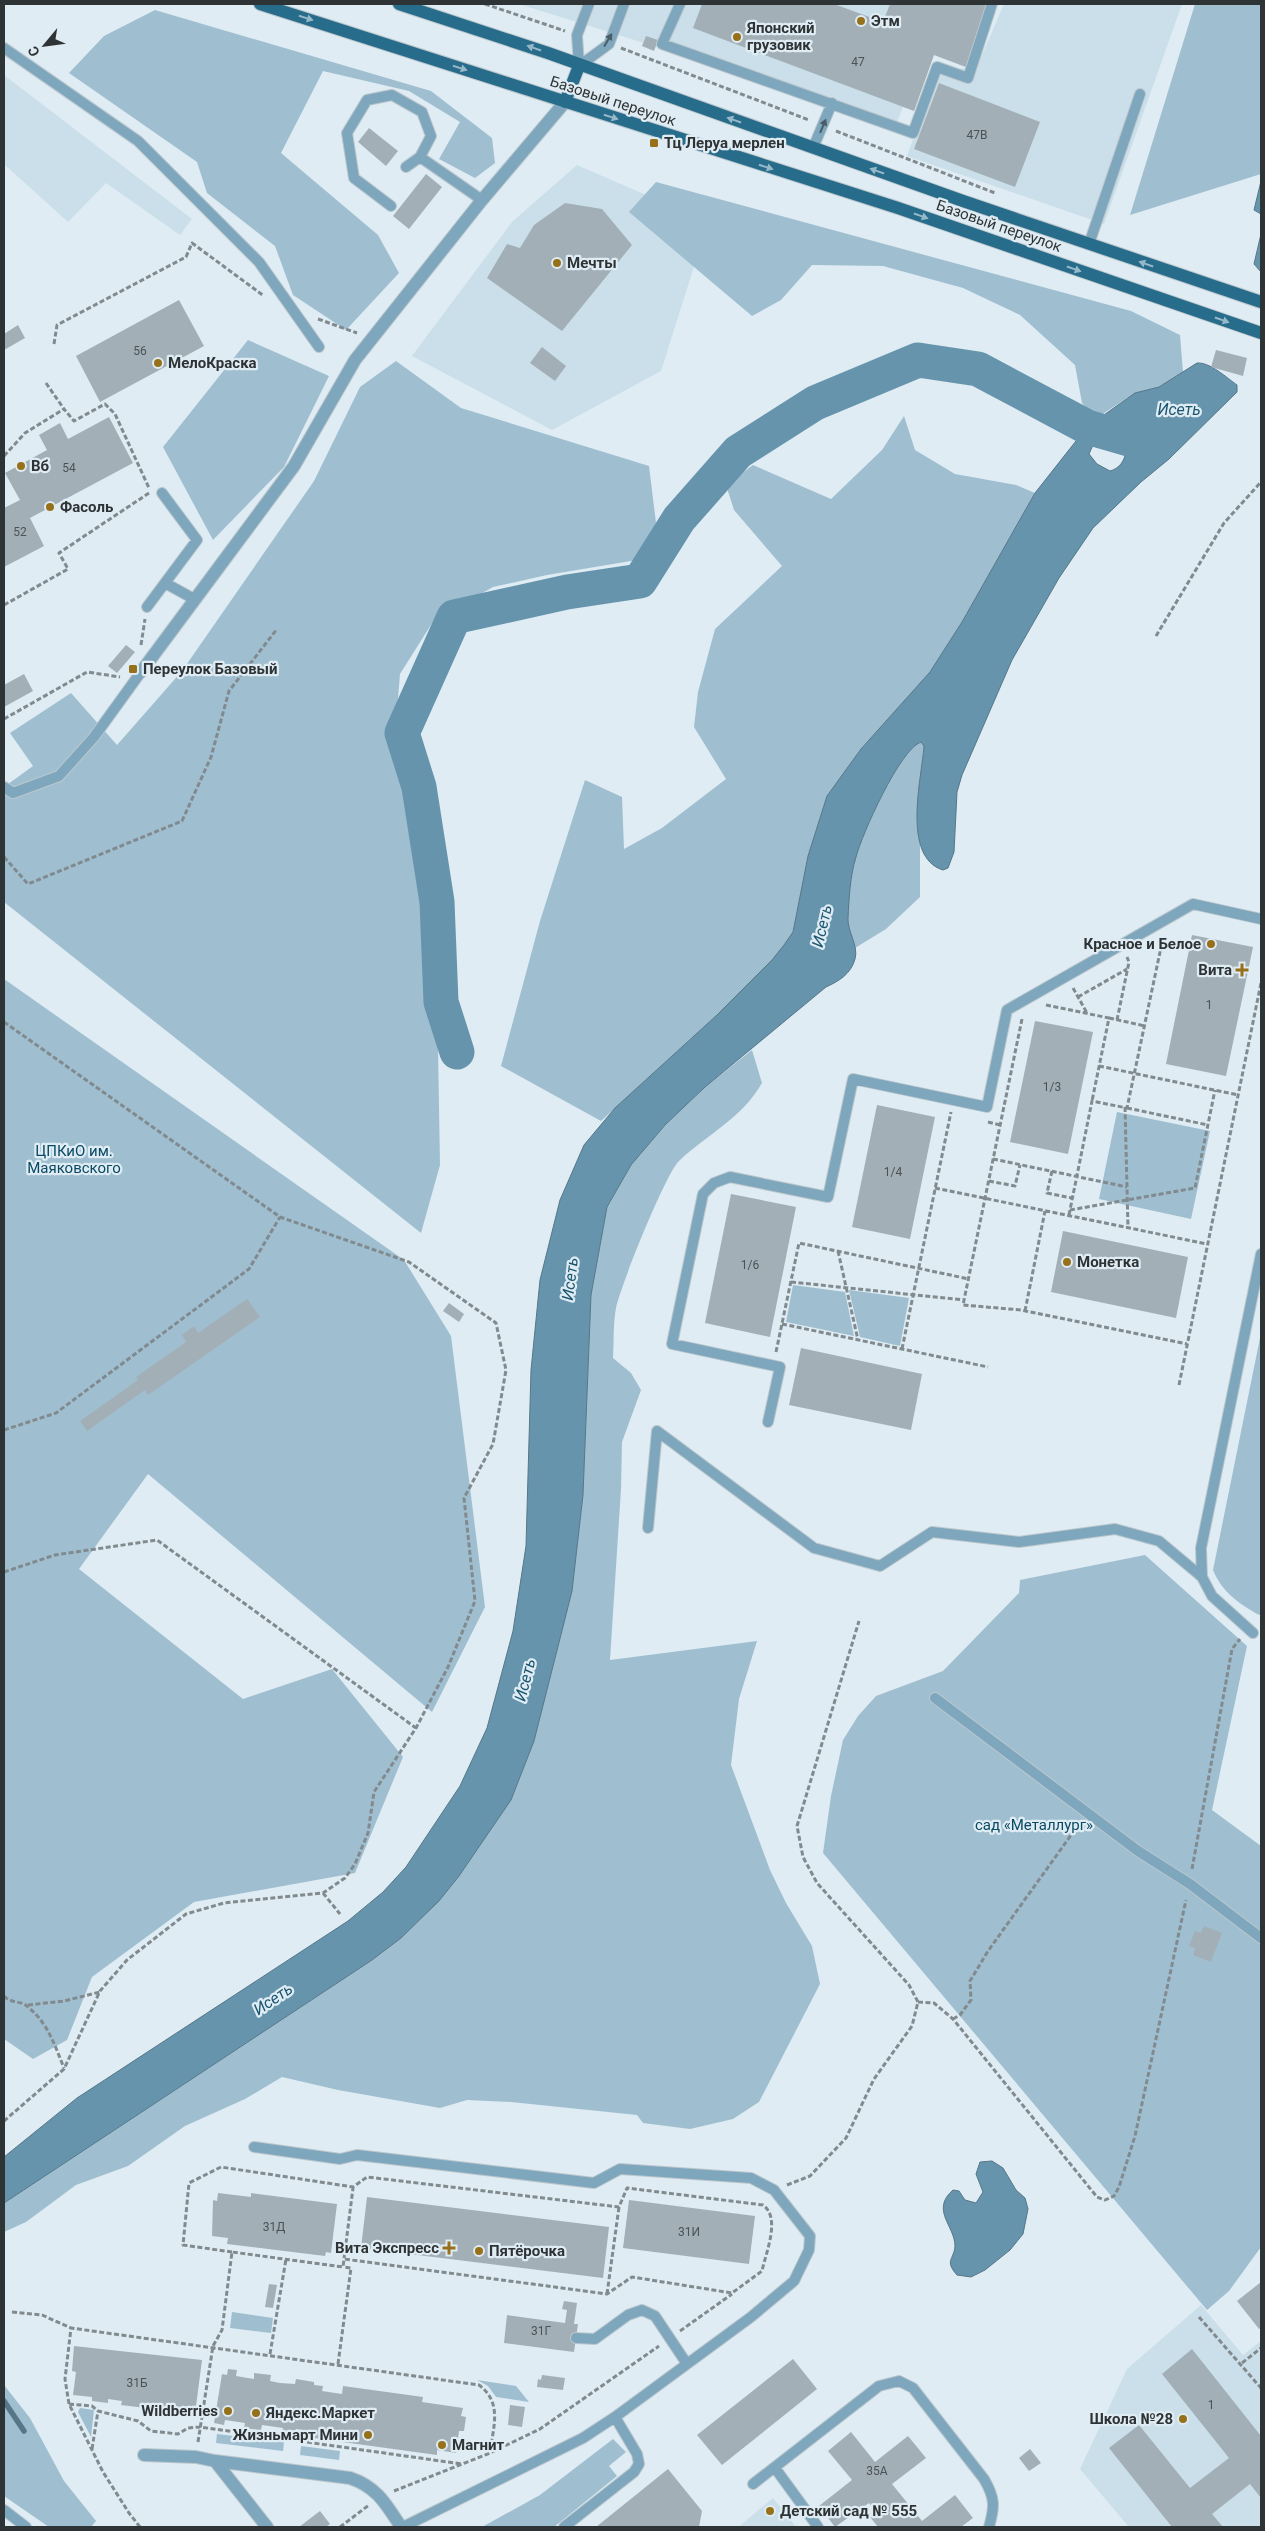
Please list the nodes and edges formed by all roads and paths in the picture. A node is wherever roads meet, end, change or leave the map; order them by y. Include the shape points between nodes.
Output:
1 (260, 4) edge
2 (398, 4) edge
3 (589, 4) edge
4 (624, 4) edge
5 (680, 4) edge
6 (992, 4) edge
7 (4, 48) edge
8 (640, 54) dead end
9 (579, 66) junction
10 (1140, 94) dead end
11 (564, 102) junction
12 (832, 103) junction
13 (823, 126) junction
14 (813, 148) junction
15 (420, 158) junction
16 (406, 166) dead end
17 (1003, 196) dead end
18 (482, 200) junction
19 (391, 206) dead end
20 (1089, 244) junction
21 (264, 296) dead end
22 (1261, 302) edge
23 (292, 310) junction
24 (1261, 333) edge
25 (359, 334) dead end
26 (54, 344) dead end
27 (319, 347) dead end
28 (46, 383) dead end
29 (64, 409) junction
30 (4, 456) edge
31 (1261, 482) edge
32 (162, 493) dead end
33 (165, 583) junction
34 (194, 599) junction
35 (4, 604) edge
36 (147, 607) joint
37 (276, 628) dead end
38 (1156, 636) dead end
39 (140, 653) dead end
40 (138, 676) junction
41 (4, 719) edge
42 (4, 787) edge
43 (4, 857) edge
44 (1167, 919) junction
45 (1261, 919) edge
46 (1121, 945) junction
47 (1128, 969) junction
48 (1066, 975) junction
49 (1261, 983) edge
50 (1078, 997) junction
51 (1026, 999) junction
52 (1088, 1014) junction
53 (1109, 1018) junction
54 (1117, 1020) junction
55 (4, 1022) edge
56 (1144, 1026) junction
57 (1100, 1066) junction
58 (1135, 1073) junction
59 (1215, 1090) junction
60 (1238, 1095) junction
61 (953, 1100) junction
62 (1092, 1101) junction
63 (1126, 1108) junction
64 (1208, 1125) junction
65 (993, 1159) junction
66 (1020, 1164) junction
67 (1052, 1171) junction
68 (1077, 1176) junction
69 (989, 1181) junction
70 (1127, 1187) junction
71 (935, 1188) junction
72 (985, 1198) junction
73 (1072, 1198) junction
74 (1127, 1200) junction
75 (1070, 1210) junction
76 (1046, 1211) junction
77 (1069, 1215) junction
78 (280, 1217) junction
79 (1128, 1228) junction
80 (1208, 1244) junction
81 (838, 1251) junction
82 (1261, 1254) edge
83 (918, 1268) junction
84 (969, 1279) junction
85 (791, 1282) junction
86 (846, 1288) junction
87 (913, 1295) junction
88 (964, 1300) junction
89 (1025, 1311) junction
90 (782, 1324) junction
91 (858, 1340) junction
92 (1187, 1344) junction
93 (902, 1349) junction
94 (774, 1365) junction
95 (988, 1367) dead end
96 (1179, 1385) dead end
97 (768, 1422) dead end
98 (4, 1430) edge
99 (648, 1528) dead end
100 (4, 1572) edge
101 (1202, 1577) junction
102 (858, 1621) dead end
103 (1253, 1634) joint
104 (935, 1698) dead end
105 (416, 1728) junction
106 (1087, 1812) junction
107 (1190, 1884) junction
108 (323, 1893) junction
109 (340, 1914) dead end
110 (1261, 1938) edge
111 (100, 1991) junction
112 (4, 1996) edge
113 (918, 2002) junction
114 (27, 2005) junction
115 (953, 2019) junction
116 (64, 2069) junction
117 (4, 2121) edge
118 (254, 2147) dead end
119 (353, 2188) junction
120 (774, 2190) junction
121 (619, 2208) junction
122 (232, 2252) junction
123 (286, 2259) junction
124 (344, 2259) junction
125 (343, 2267) junction
126 (732, 2293) junction
127 (607, 2294) junction
128 (12, 2312) dead end
129 (1199, 2317) dead end
130 (71, 2328) junction
131 (576, 2338) dead end
132 (670, 2338) junction
133 (213, 2346) junction
134 (1261, 2348) edge
135 (270, 2354) junction
136 (1242, 2363) junction
137 (338, 2364) junction
138 (687, 2364) junction
139 (1261, 2388) edge
140 (69, 2404) junction
141 (98, 2411) junction
142 (615, 2417) junction
143 (200, 2427) junction
144 (92, 2450) junction
145 (490, 2452) junction
146 (144, 2455) dead end
147 (196, 2457) junction
148 (215, 2461) junction
149 (462, 2464) junction
150 (775, 2468) junction
151 (754, 2484) dead end
152 (381, 2497) junction
153 (4, 2510) edge
154 (26, 2527) edge
155 (140, 2527) edge
156 (266, 2527) edge
157 (340, 2527) edge
158 (402, 2527) edge
159 (564, 2527) edge
160 (818, 2527) edge
161 (989, 2527) edge

1 -> 11 main road, Базовый переулок
9 -> 2 main road, Базовый переулок via 512,40
3 - 9 lane via 578,35
9 -> 4 lane via 609,44
5 - 12 lane via 662,44
6 - 12 lane via 968,78 937,67 913,133
7 - 23 lane via 138,141 259,262
8 - 13 path
9 - 11 main road
14 -> 9 main road, Базовый переулок
10 - 20 lane
11 - 18 street
11 -> 24 main road, Базовый переулок via 898,208
12 - 13 lane
14 -> 13 lane
13 - 17 path
20 -> 14 main road, Базовый переулок
15 - 16 lane
15 - 18 lane
15 - 19 lane via 431,136 422,112 392,96 367,100 347,133 354,178
18 - 34 street via 355,360 294,466
22 -> 20 main road, Базовый переулок
21 - 26 path via 192,243 186,257 58,326
23 - 25 path
23 - 27 lane
28 - 29 path
29 - 30 path via 26,433
29 - 35 path via 74,421 105,404 115,414 151,492 60,553 68,569
31 - 38 path via 1224,523
32 - 33 lane via 197,540
33 - 34 lane
33 - 36 lane
34 - 40 street
36 - 39 path
37 - 43 path via 229,691 211,757 182,820 28,884
40 - 41 path via 88,672
40 - 42 lane via 94,737 59,776 13,794
44 - 45 lane via 1192,904
44 - 46 lane
44 - 56 path
46 - 47 path via 1129,962
46 - 48 lane
47 - 50 path
47 - 54 path
48 - 50 path
48 - 51 lane
49 - 60 path
50 - 52 path
51 - 52 path
51 - 61 lane via 1007,1010 987,1107
51 - 65 path
52 - 53 path
53 - 54 path
53 - 57 path
54 - 56 path
55 - 78 path
56 - 58 path
57 - 58 path
57 - 62 path
58 - 59 path
58 - 63 path
59 - 60 path
59 - 64 path
60 - 80 path
61 - 71 path
61 - 94 lane via 853,1079 828,1197 730,1177 714,1183 703,1194 672,1344
62 - 63 path
62 - 68 path
63 - 64 path
63 - 70 path
64 - 74 path via 1195,1188
65 - 66 path
65 - 69 path
66 - 67 path
66 - 69 path via 1016,1186
67 - 68 path
67 - 73 path via 1047,1193
68 - 70 path
68 - 73 path
69 - 72 path
70 - 74 path
71 - 72 path
71 - 83 path
72 - 76 path
72 - 84 path
73 - 75 path
74 - 75 path
74 - 79 path
75 - 77 path
76 - 77 path
76 - 89 path
77 - 79 path
78 - 98 path via 249,1269 56,1413
78 - 105 path via 409,1262 496,1323 506,1370 493,1444 464,1498 475,1601 448,1667
79 - 80 path
80 - 92 path
81 - 83 path
81 - 85 path via 799,1243
81 - 86 path
82 - 101 lane via 1201,1548
83 - 84 path
83 - 87 path
84 - 88 path
85 - 86 path
85 - 90 path
86 - 87 path
86 - 91 path
87 - 88 path
87 - 93 path
88 - 89 path via 964,1305
89 - 92 path
90 - 91 path
90 - 94 path
91 - 93 path
92 - 96 path
93 - 95 path
94 - 97 lane via 780,1367
99 - 101 lane via 657,1431 814,1548 880,1566 932,1532 1019,1542 1115,1529 1159,1541
100 - 105 path via 55,1555 157,1540
101 - 103 lane via 1212,1596
102 - 113 path via 797,1826 804,1857 817,1883 909,1985
103 - 107 path via 1240,1640 1232,1649
104 - 106 lane
105 - 108 path via 374,1792 368,1833 355,1864 345,1878
106 - 107 lane via 1138,1851
106 - 115 path via 988,1952 970,1981 971,2000
107 - 110 lane
107 - 115 path via 1135,2136 1120,2187 1114,2196 1105,2200 1098,2197
108 - 109 path
108 - 111 path via 224,1903 186,1914 127,1960
111 - 114 path via 64,2001
111 - 116 path
112 - 114 path via 9,2002
113 - 115 path via 934,2003
113 - 120 path via 912,2026 874,2079 846,2138 810,2176
114 - 116 path via 49,2030
116 - 117 path
118 - 120 lane via 340,2159 357,2155 594,2183 620,2169 751,2178
119 - 121 path via 367,2177
119 - 122 path via 220,2167 189,2183 183,2245
119 - 124 path
120 - 138 lane via 810,2236 809,2250 794,2281
121 - 126 path via 627,2188 763,2205 770,2210 772,2219 762,2271
121 - 127 path
122 - 123 path
122 - 133 path via 222,2330
123 - 125 path
123 - 135 path
124 - 125 path
124 - 127 path
125 - 137 path via 351,2268
126 - 127 path via 632,2277
126 - 132 path
128 - 130 path via 42,2315
129 - 136 path
130 - 133 path
130 - 140 path via 65,2379
131 - 132 lane via 595,2339 628,2315 642,2310 656,2316
132 - 138 lane
132 - 145 path via 540,2428
133 - 135 path
133 - 143 path
134 - 136 path
135 - 137 path
136 - 139 path
137 - 145 path via 479,2385 494,2401
138 - 142 lane
140 - 141 path via 92,2406
140 - 144 path
141 - 143 path via 138,2421 151,2431 178,2434 188,2428
141 - 144 path
142 - 158 lane via 582,2438
142 - 159 lane via 637,2454 639,2464 634,2472
143 - 147 path
143 - 149 path
144 - 155 path
145 - 149 path
146 - 147 street
147 - 148 street
148 - 152 street via 350,2478 366,2483
148 - 156 street
149 - 152 path
150 - 151 lane
150 - 160 lane
150 - 161 lane via 879,2386 899,2381 914,2388 984,2479 993,2495
152 - 157 path
152 - 158 street
153 - 154 lane

